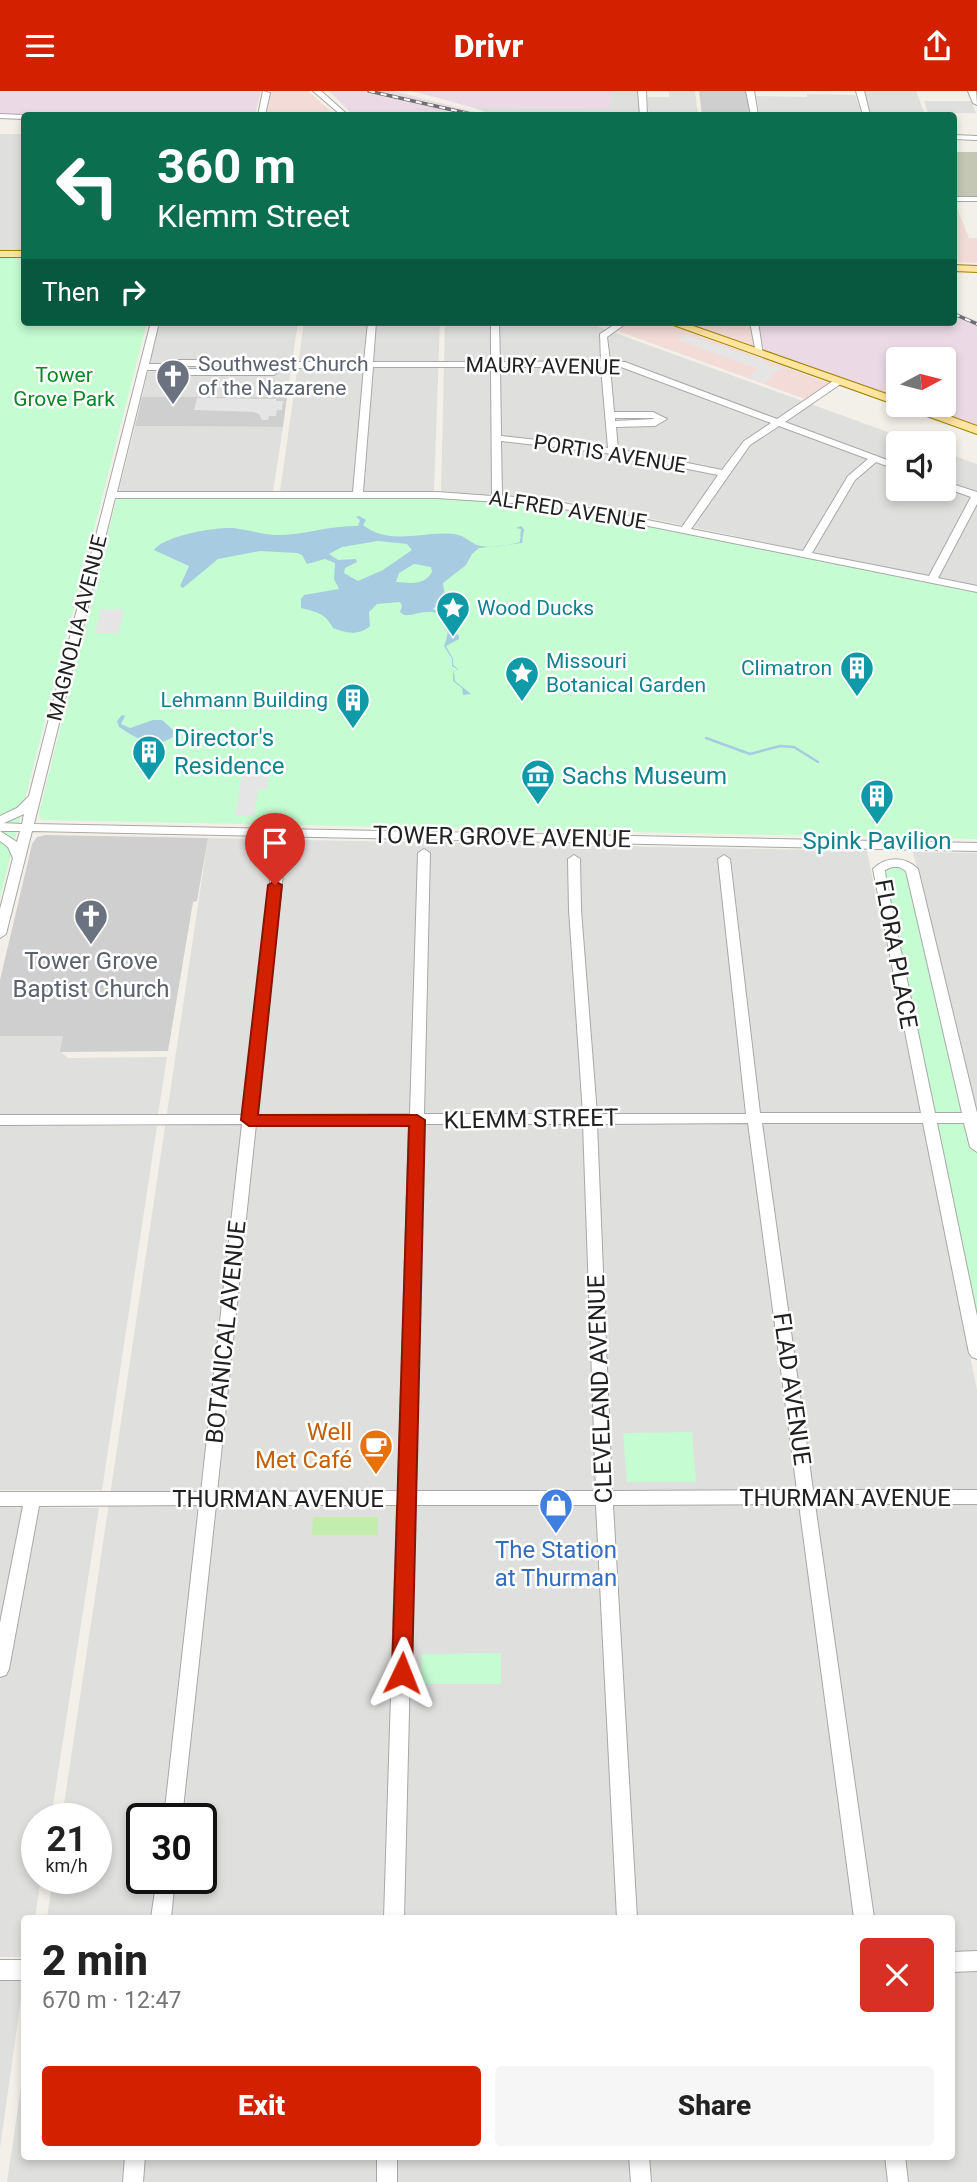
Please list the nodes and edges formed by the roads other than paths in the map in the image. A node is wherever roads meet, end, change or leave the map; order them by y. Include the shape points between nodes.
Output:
1 (317, 91) edge
2 (642, 91) edge
3 (750, 91) edge
4 (860, 91) edge
5 (972, 91) edge
6 (266, 93) dead end
7 (977, 103) edge
8 (262, 112) edge
9 (342, 112) edge
10 (644, 112) edge
11 (754, 112) edge
12 (866, 112) edge
13 (0, 117) edge
14 (21, 117) edge
15 (957, 137) edge
16 (977, 138) edge
17 (957, 199) edge
18 (977, 199) edge
19 (0, 254) edge
20 (21, 254) edge
21 (957, 268) edge
22 (977, 269) edge
23 (154, 326) edge
24 (372, 326) edge
25 (495, 326) edge
26 (619, 326) edge
27 (682, 326) edge
28 (755, 326) edge
29 (760, 353) junction
30 (603, 364) junction
31 (297, 365) dead end
32 (368, 365) junction
33 (496, 365) junction
34 (143, 367) junction
35 (163, 367) junction
36 (839, 381) junction
37 (886, 398) edge
38 (939, 417) edge
39 (777, 422) junction
40 (977, 431) edge
41 (496, 438) junction
42 (613, 451) junction
43 (874, 458) junction
44 (886, 462) edge
45 (724, 473) junction
46 (956, 489) edge
47 (111, 495) junction
48 (358, 495) junction
49 (977, 496) edge
50 (497, 497) junction
51 (686, 529) junction
52 (807, 553) junction
53 (932, 580) junction
54 (977, 589) edge
55 (34, 798) junction
56 (0, 820) edge
57 (0, 827) edge
58 (27, 828) junction
59 (0, 835) edge
60 (280, 846) dead end
61 (977, 847) edge
62 (424, 853) dead end
63 (19, 858) junction
64 (574, 859) dead end
65 (724, 859) dead end
66 (0, 934) edge
67 (590, 1117) junction
68 (927, 1118) junction
69 (974, 1118) edge
70 (754, 1119) junction
71 (0, 1120) edge
72 (249, 1120) junction
73 (417, 1120) junction
74 (977, 1147) edge
75 (977, 1353) edge
76 (977, 1497) edge
77 (604, 1498) junction
78 (807, 1498) junction
79 (0, 1499) edge
80 (32, 1499) junction
81 (208, 1499) junction
82 (407, 1499) junction
83 (0, 1669) edge
84 (175, 1803) edge
85 (164, 1894) edge
86 (162, 1915) edge
87 (394, 1915) edge
88 (627, 1915) edge
89 (864, 1915) edge
90 (977, 1961) edge
91 (955, 1962) edge
92 (0, 1970) edge
93 (21, 1970) edge
94 (135, 2160) edge
95 (387, 2160) edge
96 (639, 2160) edge
97 (895, 2160) edge
98 (132, 2182) edge
99 (387, 2182) edge
100 (640, 2182) edge
101 (898, 2182) edge

1 - 9 street
2 - 10 street
3 - 11 street
4 - 12 street
5 - 7 street
6 - 8 street
13 - 14 street
15 - 16 street
17 - 18 street
19 - 20 main road
21 - 22 main road
23 - 34 street, MAGNOLIA AVENUE
24 - 32 street
25 - 33 street
26 - 30 street via 603,336
27 - 29 main road
28 - 29 street
29 - 36 main road
30 - 33 street, MAURY AVENUE
30 - 39 street, MAURY AVENUE via 621,364
30 - 42 street
31 - 32 street, MAURY AVENUE
32 - 33 street, MAURY AVENUE
32 - 48 street
33 - 41 street
34 - 35 street
34 - 47 street, MAGNOLIA AVENUE
35 - 35 street via 172,372 274,372 279,367 273,363
36 - 37 main road
36 - 39 street
38 - 40 main road
39 - 43 street, MAURY AVENUE
39 - 45 street via 747,443
41 - 42 street, PORTIS AVENUE
41 - 50 street
42 - 45 street, PORTIS AVENUE
43 - 44 street, MAURY AVENUE
43 - 52 street via 851,478
45 - 51 street
46 - 49 street
47 - 48 street, ALFRED AVENUE
47 - 55 street, MAGNOLIA AVENUE
48 - 50 street, ALFRED AVENUE
49 - 53 street
50 - 51 street, ALFRED AVENUE via 558,503
51 - 52 street, ALFRED AVENUE
52 - 53 street, ALFRED AVENUE
53 - 54 street, ALFRED AVENUE
55 - 56 street via 21,811
55 - 58 street, MAGNOLIA AVENUE
57 - 58 street, TOWER GROVE AVENUE
58 - 61 street, TOWER GROVE AVENUE
58 - 63 street, MAGNOLIA AVENUE
59 - 63 street via 13,845
60 - 72 street, BOTANICAL AVENUE
62 - 73 street
63 - 66 street, MAGNOLIA AVENUE
64 - 67 street, CLEVELAND AVENUE
65 - 70 street, FLAD AVENUE
67 - 70 street, KLEMM STREET
67 - 73 street, KLEMM STREET
67 - 77 street, CLEVELAND AVENUE
68 - 69 street, KLEMM STREET
68 - 69 street, FLORA PLACE via 880,880 879,869 892,863 912,869
68 - 70 street, KLEMM STREET
68 - 75 street, FLORA PLACE
69 - 74 street, FLORA PLACE
70 - 78 street, FLAD AVENUE
71 - 72 street, KLEMM STREET
72 - 73 street, KLEMM STREET
72 - 81 street, BOTANICAL AVENUE
73 - 82 street
76 - 78 street, THURMAN AVENUE
77 - 78 street, THURMAN AVENUE
77 - 82 street, THURMAN AVENUE
77 - 88 street, CLEVELAND AVENUE
78 - 89 street, FLAD AVENUE
79 - 80 street, THURMAN AVENUE
80 - 81 street, THURMAN AVENUE
80 - 83 street
81 - 82 street, THURMAN AVENUE
81 - 84 street, BOTANICAL AVENUE
82 - 87 street
85 - 86 street
90 - 91 street
92 - 93 street
94 - 98 street
95 - 99 street
96 - 100 street
97 - 101 street

